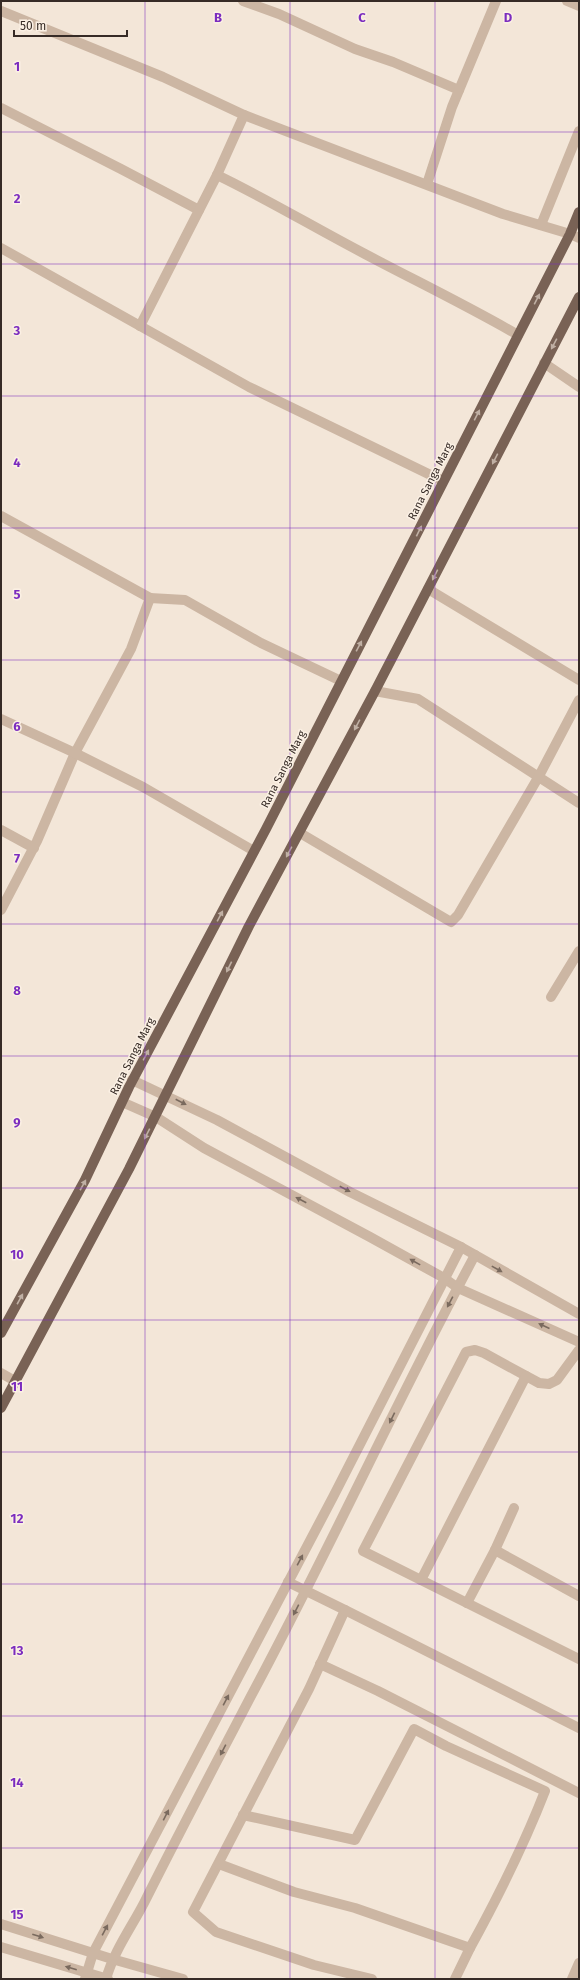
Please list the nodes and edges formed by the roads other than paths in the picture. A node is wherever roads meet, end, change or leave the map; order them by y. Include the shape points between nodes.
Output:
1 (243, 1) edge
2 (496, 1) edge
3 (567, 1) edge
4 (579, 6) edge
5 (1, 11) edge
6 (459, 90) junction
7 (1, 108) edge
8 (244, 115) junction
9 (579, 131) edge
10 (217, 175) junction
11 (427, 184) junction
12 (199, 210) junction
13 (579, 212) edge
14 (541, 225) junction
15 (575, 236) edge
16 (1, 248) edge
17 (579, 297) edge
18 (140, 326) junction
19 (518, 335) junction
20 (544, 363) junction
21 (579, 386) edge
22 (443, 481) junction
23 (1, 516) edge
24 (428, 590) junction
25 (150, 598) junction
26 (579, 680) edge
27 (341, 681) junction
28 (375, 691) junction
29 (579, 700) edge
30 (1, 719) edge
31 (75, 753) junction
32 (539, 776) junction
33 (579, 803) edge
34 (1, 830) edge
35 (300, 833) junction
36 (34, 848) junction
37 (254, 851) junction
38 (1, 910) edge
39 (579, 950) edge
40 (551, 997) dead end
41 (132, 1080) junction
42 (166, 1096) junction
43 (122, 1102) junction
44 (156, 1117) junction
45 (461, 1247) junction
46 (475, 1255) junction
47 (444, 1278) junction
48 (458, 1288) junction
49 (579, 1314) edge
50 (1, 1333) edge
51 (579, 1342) edge
52 (579, 1350) edge
53 (1, 1373) edge
54 (526, 1376) junction
55 (15, 1381) junction
56 (1, 1408) edge
57 (514, 1508) dead end
58 (495, 1550) junction
59 (421, 1580) junction
60 (288, 1582) junction
61 (306, 1591) junction
62 (579, 1596) edge
63 (467, 1603) junction
64 (345, 1610) junction
65 (579, 1659) edge
66 (320, 1664) junction
67 (579, 1728) edge
68 (579, 1793) edge
69 (243, 1815) junction
70 (219, 1864) junction
71 (1, 1924) edge
72 (1, 1947) edge
73 (470, 1948) junction
74 (93, 1953) junction
75 (112, 1959) junction
76 (579, 1963) edge
77 (85, 1976) edge
78 (575, 1978) edge
79 (107, 1979) edge
80 (183, 1979) edge
81 (372, 1979) edge
82 (455, 1979) edge

1 - 6 street
2 - 6 street
3 - 4 street
5 - 8 street via 163,77
6 - 11 street
7 - 12 street
8 - 10 street
8 - 11 street
9 - 14 street
10 - 12 street
10 - 19 street via 260,195
11 - 14 street via 503,214
12 - 18 street
13 - 15 main road, Rana Sanga Marg
14 - 15 street
19 -> 15 main road, Rana Sanga Marg
16 - 18 street
17 -> 20 main road
18 - 22 street via 250,387
22 -> 19 main road, Rana Sanga Marg
20 - 21 street
20 -> 24 main road
27 -> 22 main road, Rana Sanga Marg
23 - 25 street
24 - 26 street
24 - 28 main road
25 - 27 street via 185,600 261,643
25 - 31 street via 131,649
27 - 37 main road, Rana Sanga Marg
28 - 32 street via 418,699
28 -> 35 main road
29 - 32 street
30 - 31 street
31 - 36 street
31 - 37 street via 142,787
32 - 33 street
32 - 35 street via 458,915 451,922
34 - 36 street
35 -> 42 main road via 249,926
36 - 38 street
41 -> 37 main road, Rana Sanga Marg
39 - 40 street
41 - 42 street
41 - 43 main road, Rana Sanga Marg
42 - 44 main road
42 -> 45 street
43 - 44 street
50 -> 43 main road, Rana Sanga Marg via 86,1180
47 -> 44 street via 204,1148
44 -> 55 main road
45 - 46 street
45 - 47 street
46 - 48 street
46 -> 49 street
47 - 48 street
60 -> 47 street
51 -> 48 street
48 -> 61 street
52 - 54 street via 557,1380 549,1384 539,1383
53 - 55 street
54 - 59 street
54 - 59 street via 484,1353 475,1350 466,1352 421,1436 363,1551
55 - 56 main road
57 - 58 street
58 - 62 street
58 - 63 street
59 - 63 street
60 - 61 street
74 -> 60 street
61 - 64 street
61 -> 75 street via 138,1915
63 - 65 street
64 - 66 street
64 - 67 street
66 - 68 street
66 - 69 street
69 - 70 street
69 - 73 street via 356,1840 414,1729 545,1791 519,1854
70 - 73 street via 294,1892 355,1908
70 - 81 street via 193,1912 216,1932 314,1965
71 -> 74 street
77 -> 72 street
73 - 82 street
74 - 75 street
74 - 77 street
75 - 79 street
75 - 80 street
76 - 78 street
77 - 79 street

